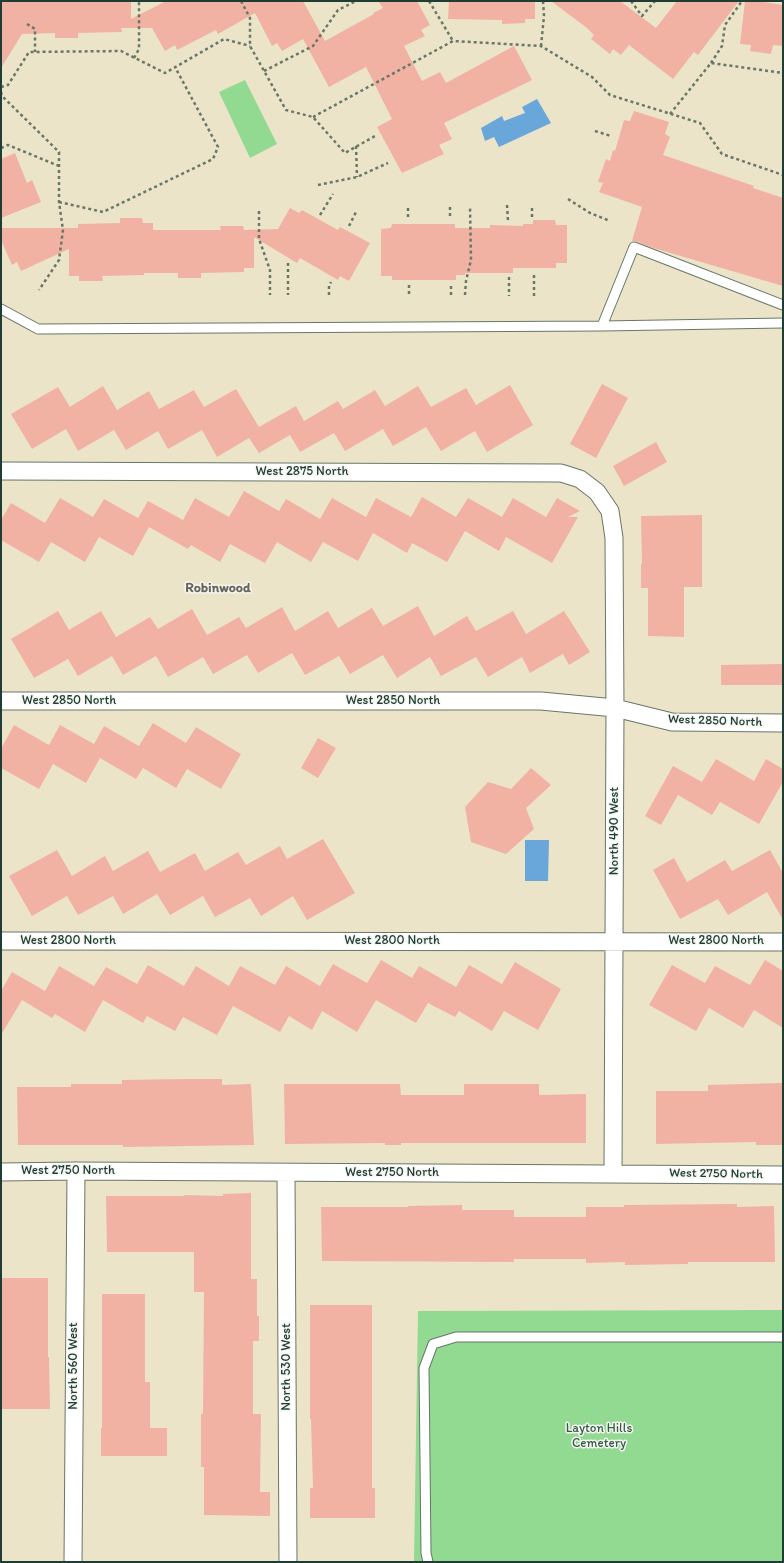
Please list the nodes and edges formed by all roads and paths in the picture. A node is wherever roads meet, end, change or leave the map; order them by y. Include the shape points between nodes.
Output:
1 (139, 1) edge
2 (241, 1) edge
3 (356, 1) edge
4 (429, 1) edge
5 (543, 1) edge
6 (631, 1) edge
7 (655, 1) edge
8 (742, 1) edge
9 (26, 24) dead end
10 (453, 41) junction
11 (250, 46) junction
12 (541, 46) junction
13 (35, 52) junction
14 (134, 58) junction
15 (711, 62) junction
16 (175, 67) junction
17 (264, 71) junction
18 (783, 73) edge
19 (1, 86) edge
20 (1, 92) edge
21 (670, 114) junction
22 (312, 117) junction
23 (595, 131) dead end
24 (375, 136) dead end
25 (611, 136) dead end
26 (356, 146) junction
27 (1, 148) edge
28 (388, 163) dead end
29 (59, 166) junction
30 (783, 175) edge
31 (356, 178) junction
32 (318, 185) dead end
33 (333, 194) dead end
34 (568, 198) dead end
35 (59, 202) junction
36 (507, 205) dead end
37 (532, 205) dead end
38 (470, 206) dead end
39 (450, 207) dead end
40 (408, 208) dead end
41 (357, 210) dead end
42 (259, 211) dead end
43 (320, 215) dead end
44 (532, 217) dead end
45 (450, 218) dead end
46 (408, 219) dead end
47 (508, 221) dead end
48 (610, 221) dead end
49 (349, 226) dead end
50 (288, 264) dead end
51 (534, 275) dead end
52 (509, 277) dead end
53 (331, 282) dead end
54 (410, 285) dead end
55 (451, 286) dead end
56 (39, 290) dead end
57 (270, 295) dead end
58 (288, 295) dead end
59 (329, 295) dead end
60 (410, 295) dead end
61 (451, 295) dead end
62 (465, 295) dead end
63 (509, 296) dead end
64 (534, 296) dead end
65 (783, 305) edge
66 (1, 309) edge
67 (783, 323) edge
68 (602, 326) junction
69 (1, 471) edge
70 (597, 492) joint
71 (1, 701) edge
72 (615, 708) junction
73 (783, 723) edge
74 (1, 941) edge
75 (614, 941) junction
76 (783, 942) edge
77 (76, 1171) junction
78 (1, 1172) edge
79 (286, 1173) junction
80 (613, 1173) junction
81 (783, 1175) edge
82 (783, 1337) edge
83 (73, 1562) edge
84 (288, 1562) edge
85 (428, 1562) edge

1 - 14 path via 139,49
2 - 11 path via 250,18
3 - 17 path via 338,10 312,46
4 - 10 path
5 - 12 path
6 - 7 path via 642,16
8 - 15 path via 725,25 722,46
9 - 13 path via 35,29
10 - 12 path
10 - 22 path
11 - 16 path via 224,39
11 - 17 path
12 - 21 path via 592,77 610,95
13 - 14 path via 121,51
13 - 19 path via 29,52 8,85
14 - 16 path via 165,73
15 - 18 path
15 - 21 path
16 - 35 path via 218,147 213,159 103,212
17 - 22 path via 286,110
20 - 29 path via 2,96 59,152
21 - 30 path via 700,123 722,154
22 - 26 path via 345,153
23 - 25 path
24 - 26 path
26 - 31 path
27 - 29 path via 8,145
28 - 31 path
29 - 35 path
31 - 32 path
33 - 43 path
34 - 48 path via 590,213
35 - 56 path via 63,230 59,260
36 - 47 path
37 - 44 path
38 - 62 path via 471,260
39 - 45 path
40 - 46 path
41 - 49 path
42 - 57 path via 258,239 270,270
50 - 58 path
51 - 64 path
52 - 63 path
53 - 59 path
54 - 60 path
55 - 61 path
65 - 68 lane via 634,247
66 - 68 lane via 38,329
67 - 68 lane
69 - 70 street, West 2875 North via 561,473 580,479
70 - 72 street, North 490 West via 610,511 614,538
71 - 72 street, West 2850 North via 541,701
72 - 73 street, West 2850 North via 672,722
72 - 75 street, North 490 West
74 - 75 street, West 2800 North
75 - 76 street, West 2800 North
75 - 80 street, North 490 West
77 - 78 street, West 2750 North
77 - 79 street, West 2750 North
77 - 83 street, North 560 West
79 - 80 street, West 2750 North
79 - 84 street, North 530 West
80 - 81 street, West 2750 North
82 - 85 lane via 456,1337 433,1344 424,1368

